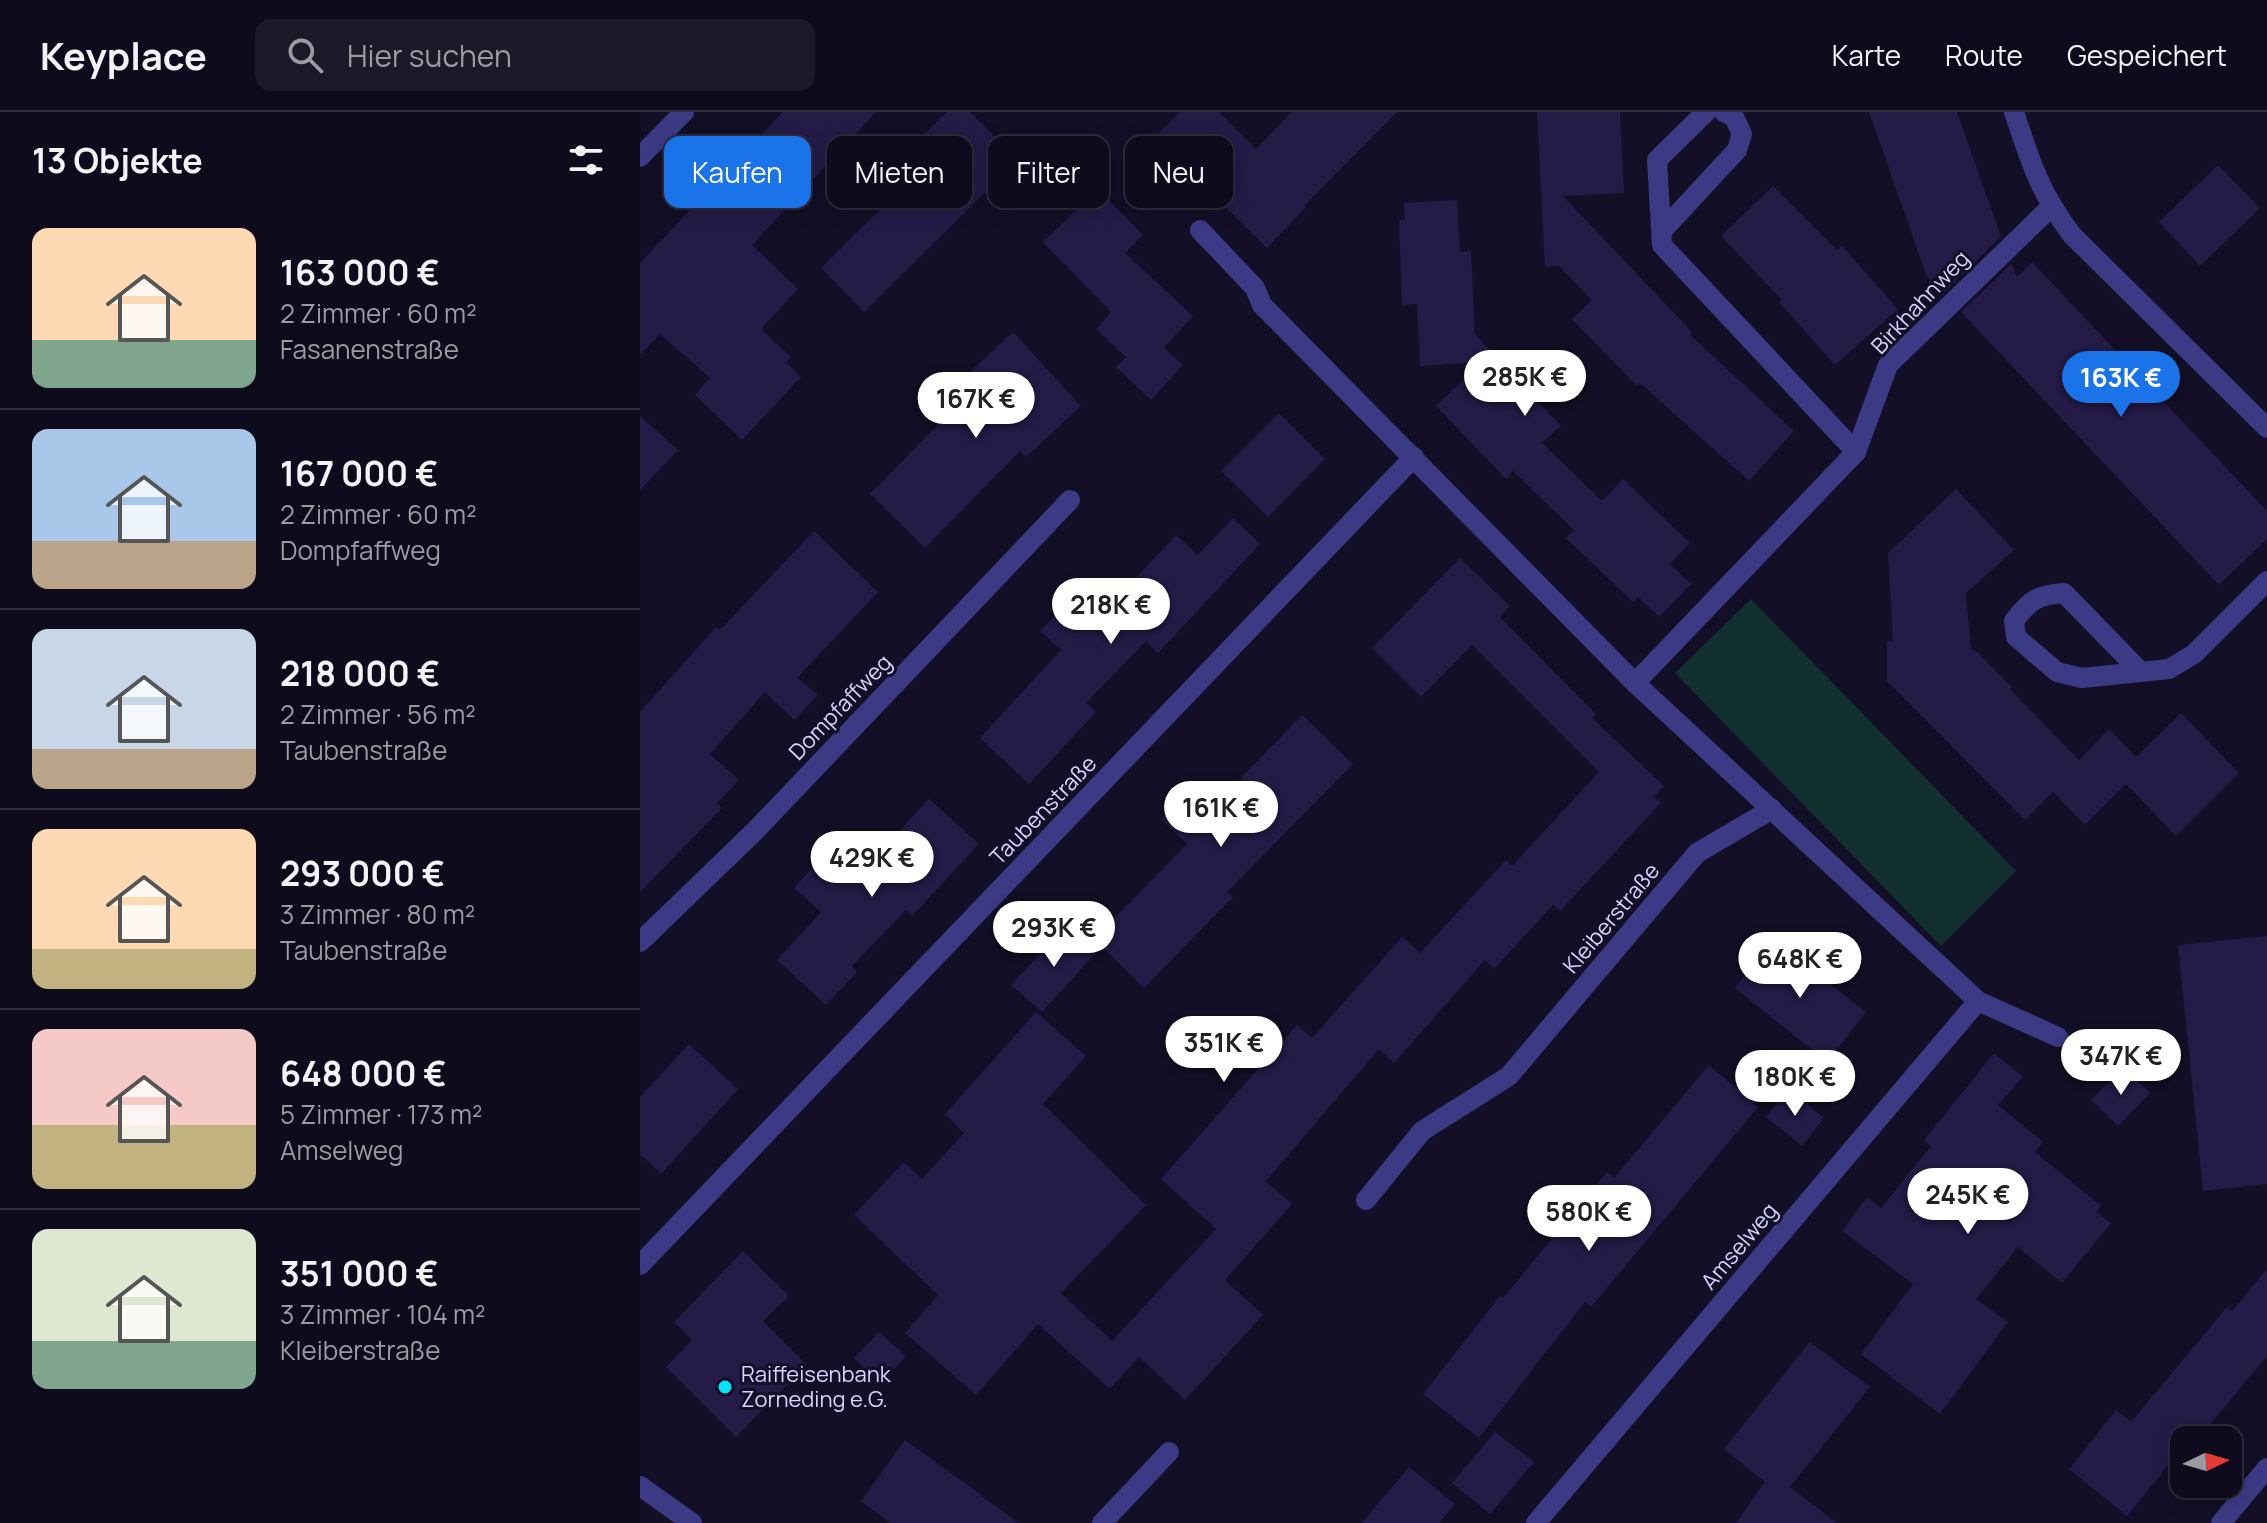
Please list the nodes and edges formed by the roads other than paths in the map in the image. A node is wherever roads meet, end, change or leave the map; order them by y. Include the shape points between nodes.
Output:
1 (684, 112) edge
2 (1706, 112) edge
3 (1724, 112) edge
4 (2014, 112) edge
5 (640, 157) edge
6 (2051, 207) junction
7 (1200, 230) dead end
8 (1662, 231) junction
9 (2267, 428) edge
10 (1856, 452) junction
11 (1414, 457) junction
12 (1070, 500) dead end
13 (2267, 581) edge
14 (2141, 672) junction
15 (1635, 683) junction
16 (1772, 809) junction
17 (640, 942) edge
18 (1978, 1001) junction
19 (2058, 1037) dead end
20 (1366, 1200) dead end
21 (640, 1265) edge
22 (1169, 1452) dead end
23 (2267, 1468) edge
24 (640, 1486) edge
25 (692, 1523) edge
26 (1102, 1523) edge
27 (1536, 1523) edge
28 (2221, 1523) edge

1 - 5 street
2 - 8 street via 1657,160
3 - 8 street via 1734,117 1742,134 1737,150
4 - 6 street
6 - 9 street via 2072,235
6 - 10 street, Birkhahnweg via 1888,365
7 - 11 street via 1255,288 1262,305
8 - 10 street via 1662,245
10 - 15 street, Birkhahnweg
11 - 15 street
11 - 21 street, Taubenstraße
12 - 17 street, Dompfaffweg via 755,831
13 - 14 street via 2194,654 2169,669
14 - 14 street via 2064,593 2028,603 2014,621 2016,637 2057,672 2082,678
15 - 16 street
16 - 18 street
16 - 20 street, Kleiberstraße via 1697,853 1509,1076 1422,1131
18 - 19 street
18 - 27 street, Amselweg
22 - 26 street
23 - 28 street
24 - 25 street

